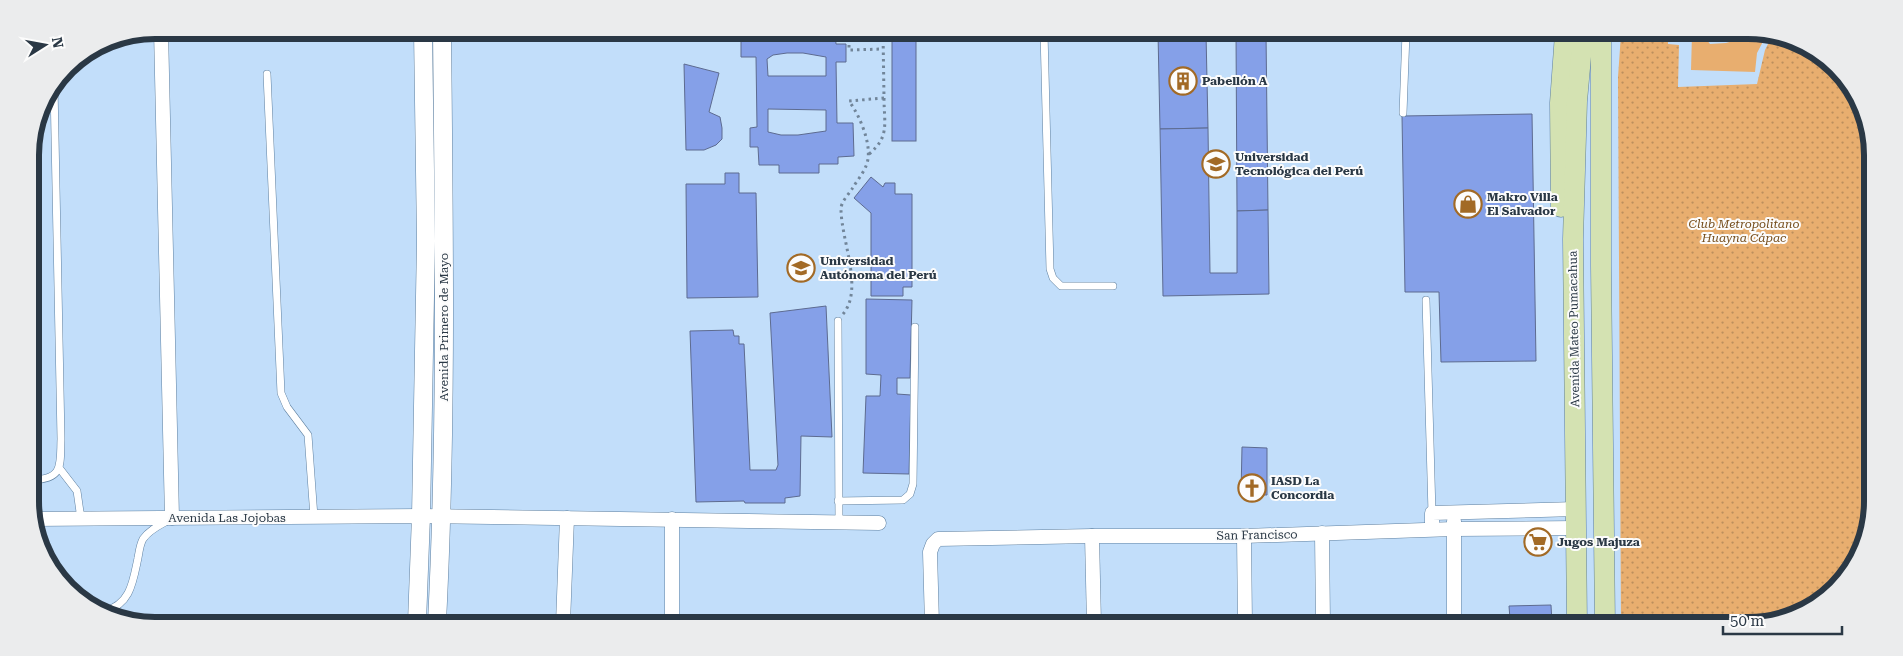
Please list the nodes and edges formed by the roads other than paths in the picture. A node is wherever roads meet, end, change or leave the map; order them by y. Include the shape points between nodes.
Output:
1 (161, 39) edge
2 (423, 39) edge
3 (442, 39) edge
4 (1044, 39) edge
5 (1406, 39) edge
6 (1561, 39) edge
7 (1583, 39) edge
8 (1600, 39) edge
9 (267, 74) dead end
10 (54, 97) edge
11 (1403, 113) dead end
12 (1113, 286) dead end
13 (1426, 300) dead end
14 (838, 321) road end
15 (915, 327) dead end
16 (1575, 396) junction
17 (60, 469) junction
18 (39, 480) edge
19 (838, 501) junction
20 (1454, 512) junction
21 (1432, 513) junction
22 (421, 516) junction
23 (442, 516) junction
24 (314, 517) junction
25 (172, 518) junction
26 (567, 518) junction
27 (1576, 518) junction
28 (40, 519) edge
29 (81, 519) junction
30 (672, 519) junction
31 (839, 523) junction
32 (879, 524) dead end
33 (1432, 529) junction
34 (1454, 529) junction
35 (1322, 533) junction
36 (1092, 536) junction
37 (1244, 536) junction
38 (112, 609) edge
39 (416, 617) edge
40 (436, 617) edge
41 (563, 617) edge
42 (672, 617) edge
43 (932, 617) edge
44 (1094, 617) edge
45 (1245, 617) edge
46 (1323, 617) edge
47 (1454, 617) edge
48 (1577, 617) edge
49 (1605, 617) edge

1 - 25 street
2 - 22 street, Avenida Primero de Mayo via 426,241
3 - 23 street, Avenida Primero de Mayo via 445,316
4 - 12 lane via 1052,278 1061,286
5 - 11 lane
6 - 16 main road via 1562,341
7 - 16 main road, Avenida Mateo Pumacahua via 1577,101 1573,239
8 - 49 main road
9 - 24 lane via 281,393 287,407 308,435
10 - 17 lane
13 - 21 lane
14 - 19 lane
15 - 19 lane via 913,484 910,494 903,500
16 - 27 main road, Avenida Mateo Pumacahua
17 - 18 lane via 53,476
17 - 29 lane via 77,491
19 - 31 lane
20 - 21 street
20 - 27 street
20 - 34 street
21 - 33 street
22 - 23 street, Avenida Las Jojobas
22 - 24 street, Avenida Las Jojobas
22 - 39 street, Avenida Primero de Mayo
23 - 26 street, Avenida Las Jojobas
23 - 40 street, Avenida Primero de Mayo
24 - 25 street, Avenida Las Jojobas
25 - 29 street, Avenida Las Jojobas
25 - 38 lane via 142,539 130,589 124,600
26 - 30 street, Avenida Las Jojobas
26 - 41 street
27 - 34 street, San Francisco
27 - 48 main road, Avenida Mateo Pumacahua
28 - 29 street, Avenida Las Jojobas
30 - 31 street, Avenida Las Jojobas
30 - 42 street
31 - 32 street, Avenida Las Jojobas
33 - 34 street, San Francisco
33 - 35 street, San Francisco
34 - 47 street
35 - 37 street, San Francisco
35 - 46 street
36 - 37 street, San Francisco
36 - 43 street, San Francisco via 938,539 930,552
36 - 44 street
37 - 45 street

